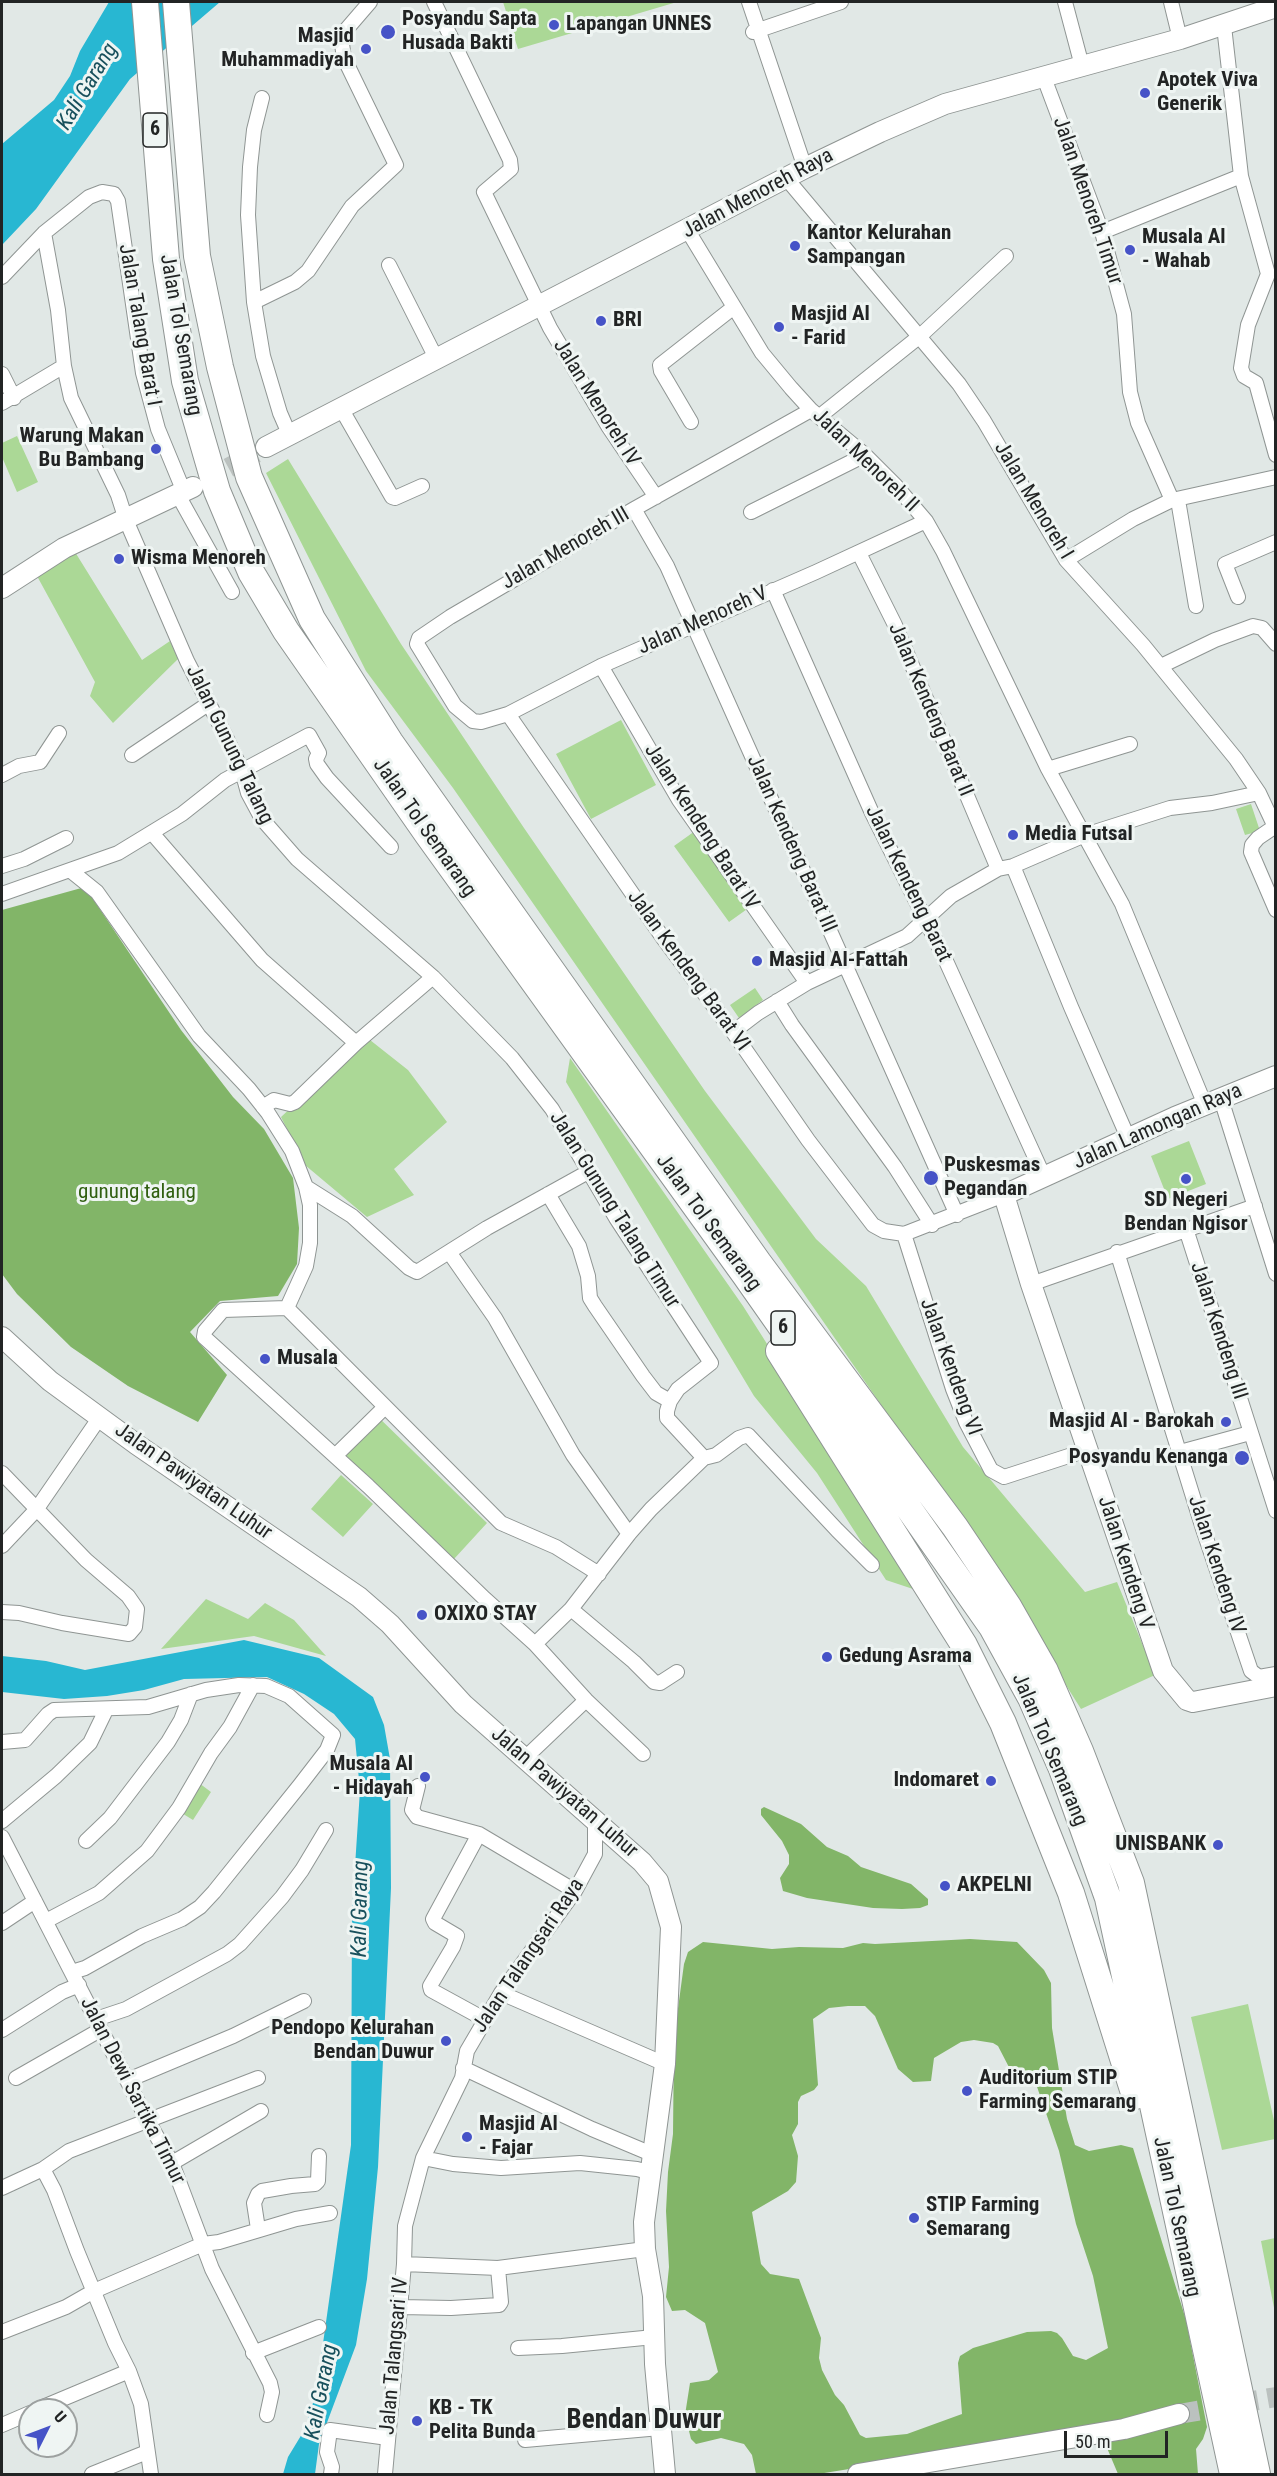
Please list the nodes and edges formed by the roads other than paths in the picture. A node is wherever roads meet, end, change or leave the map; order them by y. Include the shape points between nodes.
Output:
1 (145, 2) edge
2 (176, 2) edge
3 (370, 2) edge
4 (434, 2) edge
5 (749, 2) edge
6 (842, 2) edge
7 (1065, 2) edge
8 (1171, 2) edge
9 (1275, 7) edge
10 (1224, 26) junction
11 (756, 31) junction
12 (1180, 39) junction
13 (1082, 66) junction
14 (1043, 75) junction
15 (262, 98) dead end
16 (806, 168) junction
17 (1241, 177) junction
18 (786, 178) junction
19 (688, 231) junction
20 (1102, 232) junction
21 (44, 233) junction
22 (1006, 256) dead end
23 (389, 265) dead end
24 (1272, 274) edge
25 (2, 277) edge
26 (254, 302) junction
27 (540, 307) junction
28 (734, 307) junction
29 (920, 336) junction
30 (437, 360) junction
31 (64, 366) junction
32 (2, 374) edge
33 (8, 400) edge
34 (342, 410) junction
35 (815, 413) junction
36 (691, 422) dead end
37 (290, 436) junction
38 (266, 447) tunnel mouth
39 (865, 455) junction
40 (1275, 455) edge
41 (1275, 477) edge
42 (422, 486) dead end
43 (185, 491) junction
44 (656, 497) junction
45 (1175, 500) junction
46 (634, 509) junction
47 (751, 512) dead end
48 (126, 520) junction
49 (926, 521) junction
50 (1275, 542) edge
51 (859, 553) junction
52 (1066, 560) junction
53 (2, 588) edge
54 (773, 590) junction
55 (232, 592) dead end
56 (1238, 597) dead end
57 (1196, 606) dead end
58 (694, 626) junction
59 (1275, 644) edge
60 (601, 666) junction
61 (1161, 666) junction
62 (208, 704) junction
63 (508, 714) junction
64 (481, 722) joint
65 (59, 733) dead end
66 (1130, 744) dead end
67 (132, 755) dead end
68 (1047, 769) junction
69 (242, 771) junction
70 (2, 775) edge
71 (1259, 794) junction
72 (1275, 828) edge
73 (152, 833) junction
74 (1084, 835) junction
75 (66, 838) dead end
76 (391, 847) dead end
77 (2, 866) edge
78 (1013, 866) junction
79 (998, 869) junction
80 (71, 871) junction
81 (2, 894) edge
82 (1275, 910) edge
83 (925, 920) junction
84 (844, 965) junction
85 (434, 977) junction
86 (807, 983) junction
87 (777, 1001) junction
88 (733, 1032) junction
89 (356, 1043) junction
90 (512, 1058) joint
91 (1275, 1076) edge
92 (1213, 1102) junction
93 (263, 1107) junction
94 (1129, 1140) junction
95 (588, 1172) junction
96 (674, 1176) junction
97 (1044, 1177) junction
98 (306, 1187) junction
99 (548, 1194) junction
100 (1004, 1195) junction
101 (1255, 1206) junction
102 (957, 1215) junction
103 (932, 1225) junction
104 (1186, 1229) junction
105 (904, 1234) junction
106 (449, 1252) junction
107 (1117, 1252) junction
108 (1275, 1274) edge
109 (1030, 1284) junction
110 (287, 1308) junction
111 (2, 1337) edge
112 (670, 1401) junction
113 (385, 1407) junction
114 (100, 1417) junction
115 (1250, 1433) junction
116 (1087, 1450) junction
117 (1180, 1452) junction
118 (335, 1456) junction
119 (704, 1458) junction
120 (2, 1473) edge
121 (36, 1510) junction
122 (1275, 1511) edge
123 (628, 1534) junction
124 (2, 1546) edge
125 (872, 1565) dead end
126 (599, 1574) junction
127 (571, 1609) junction
128 (2, 1612) edge
129 (535, 1644) junction
130 (676, 1672) dead end
131 (1275, 1674) edge
132 (253, 1685) junction
133 (1275, 1686) edge
134 (191, 1694) junction
135 (586, 1700) junction
136 (105, 1710) junction
137 (2, 1742) edge
138 (642, 1754) dead end
139 (524, 1759) junction
140 (418, 1786) dead end
141 (595, 1820) junction
142 (2, 1821) edge
143 (326, 1830) dead end
144 (479, 1834) junction
145 (2, 1837) edge
146 (86, 1841) dead end
147 (620, 1842) junction
148 (595, 1854) junction
149 (7, 1862) edge
150 (575, 1891) junction
151 (35, 1900) junction
152 (46, 1921) junction
153 (2, 1923) edge
154 (72, 1972) junction
155 (79, 1985) junction
156 (501, 1993) junction
157 (304, 2001) dead end
158 (484, 2019) junction
159 (98, 2024) junction
160 (2, 2030) edge
161 (665, 2064) junction
162 (462, 2073) junction
163 (16, 2078) dead end
164 (258, 2078) dead end
165 (128, 2080) junction
166 (261, 2111) dead end
167 (148, 2121) junction
168 (319, 2156) dead end
169 (423, 2158) junction
170 (172, 2163) junction
171 (653, 2163) junction
172 (43, 2169) junction
173 (2, 2188) edge
174 (330, 2213) dead end
175 (258, 2229) junction
176 (203, 2244) junction
177 (1182, 2248) junction
178 (645, 2249) junction
179 (404, 2264) junction
180 (498, 2268) junction
181 (94, 2291) junction
182 (401, 2307) junction
183 (318, 2326) dead end
184 (2, 2332) edge
185 (654, 2337) junction
186 (518, 2348) dead end
187 (253, 2353) junction
188 (129, 2371) junction
189 (65, 2398) edge
190 (1179, 2414) tunnel mouth
191 (267, 2415) dead end
192 (18, 2418) edge
193 (2, 2425) edge
194 (660, 2428) junction
195 (388, 2438) junction
196 (525, 2440) dead end
197 (147, 2451) junction
198 (109, 2470) edge
199 (92, 2475) edge
200 (151, 2475) edge
201 (331, 2475) edge
202 (385, 2475) edge
203 (665, 2475) edge
204 (858, 2475) edge
205 (1233, 2475) edge
206 (1257, 2475) edge

1 - 96 highway, Jalan Tol Semarang / 6 via 166,259 184,381 217,491 251,572 286,631 428,835
2 - 206 highway, Jalan Tol Semarang / 6 via 197,255 220,367 244,460 312,619 390,742 519,925 758,1262 955,1527 1008,1606 1045,1671 1080,1751 1131,1883
3 - 26 street via 345,31 344,58 396,165 352,206 308,271 295,282
4 - 27 street, Jalan Menoreh IV via 510,160 511,169 484,192
5 - 11 street
6 - 11 street
7 - 13 street
8 - 12 street
9 - 10 main road, Jalan Menoreh Raya
10 - 12 main road, Jalan Menoreh Raya
10 - 17 street
11 - 16 street
12 - 13 main road, Jalan Menoreh Raya
13 - 14 main road, Jalan Menoreh Raya
14 - 16 main road, Jalan Menoreh Raya via 945,104
14 - 20 street, Jalan Menoreh Timur
15 - 26 street via 254,130 248,214
16 - 18 main road, Jalan Menoreh Raya
17 - 20 street
17 - 24 street
18 - 19 main road, Jalan Menoreh Raya
18 - 29 street, Jalan Menoreh I
19 - 27 main road, Jalan Menoreh Raya
19 - 28 street, Jalan Menoreh II
20 - 45 street, Jalan Menoreh Timur via 1124,314 1130,392 1138,423
21 - 25 street
21 - 31 street, Jalan Gunung Talang
21 - 43 street, Jalan Talang Barat I via 89,197 109,192 118,201 143,373 158,429
22 - 29 street, Jalan Menoreh III
23 - 30 street
24 - 40 street via 1248,325 1241,368 1244,376 1256,383
26 - 37 street via 263,356
27 - 30 main road, Jalan Menoreh Raya
27 - 44 street, Jalan Menoreh IV via 593,403
28 - 35 street, Jalan Menoreh II via 762,353
28 - 36 street via 660,365
29 - 35 street, Jalan Menoreh III
29 - 52 street, Jalan Menoreh I via 984,421
30 - 34 main road, Jalan Menoreh Raya
31 - 33 street
31 - 48 street, Jalan Gunung Talang via 71,398
32 - 33 street
34 - 37 main road, Jalan Menoreh Raya
34 - 42 street via 392,497
35 - 39 street, Jalan Menoreh II
35 - 44 street, Jalan Menoreh III
37 - 38 main road, Jalan Menoreh Raya
39 - 47 street
39 - 49 street, Jalan Menoreh II
41 - 45 street
43 - 48 main road
43 - 55 street, Jalan Talang Barat I
44 - 46 street, Jalan Menoreh III
45 - 52 street via 1133,519
45 - 57 street, Jalan Menoreh Timur
46 - 58 street, Jalan Kendeng Barat III via 667,566
46 - 64 street, Jalan Menoreh III via 450,616 417,640 455,706 468,718
48 - 53 main road via 64,549
48 - 62 street, Jalan Gunung Talang
49 - 51 street, Jalan Menoreh V
49 - 68 street, Jalan Menoreh II
50 - 56 street via 1225,564
51 - 54 street, Jalan Menoreh V
51 - 79 street, Jalan Kendeng Barat II via 895,625
52 - 61 street, Jalan Menoreh I
54 - 58 street, Jalan Menoreh V
54 - 83 street, Jalan Kendeng Barat via 872,813
58 - 60 street, Jalan Menoreh V
58 - 84 street, Jalan Kendeng Barat III
59 - 61 street via 1262,628 1253,626
60 - 63 street, Jalan Menoreh V
60 - 86 street, Jalan Kendeng Barat IV via 678,800
61 - 71 street, Jalan Menoreh I via 1236,759
62 - 67 street
62 - 69 street, Jalan Gunung Talang
63 - 64 street, Jalan Menoreh V
63 - 88 street, Jalan Kendeng Barat VI
65 - 70 street via 40,762 19,766
66 - 68 street
68 - 74 street, Jalan Menoreh II
69 - 73 street
69 - 76 street via 309,735 319,753 317,764 327,778
69 - 85 street, Jalan Gunung Talang via 248,794 276,836 328,888
71 - 72 street, Jalan Menoreh I
71 - 74 street via 1170,808
72 - 82 street, Jalan Menoreh I via 1258,838 1251,852
73 - 80 street via 118,853
73 - 89 street via 262,960
74 - 78 street
74 - 92 street, Jalan Menoreh II via 1122,904
75 - 77 street
78 - 79 street
78 - 94 street
79 - 83 street via 951,896
80 - 81 street
80 - 93 street via 97,892 200,1036
83 - 84 street via 907,936
83 - 97 street, Jalan Kendeng Barat
84 - 86 street
84 - 102 street, Jalan Kendeng Barat III
85 - 89 street
85 - 90 street, Jalan Gunung Talang
86 - 87 street
87 - 88 street
87 - 103 street
88 - 105 street, Jalan Kendeng Barat VI via 808,1140 873,1224 884,1231
89 - 93 street via 293,1103 274,1100
90 - 95 street, Jalan Gunung Talang Timur via 552,1109
91 - 92 main road, Jalan Lamongan Raya
92 - 94 main road, Jalan Lamongan Raya
92 - 101 street, Jalan Menoreh II
93 - 98 street via 292,1151
94 - 97 main road, Jalan Lamongan Raya
95 - 99 street
95 - 112 street, Jalan Gunung Talang Timur via 711,1365 685,1383
96 - 177 highway via 964,1645 1003,1723 1071,1893
96 - 177 highway, Jalan Tol Semarang / 6 via 992,1627 1031,1698 1062,1769 1108,1898
97 - 100 main road, Jalan Lamongan Raya
98 - 106 street via 352,1216 409,1269 425,1269
98 - 110 street via 310,1243 306,1266
99 - 106 street
99 - 112 street via 579,1246 590,1298 656,1393
100 - 102 street, Jalan Lamongan Raya
100 - 109 main road, Jalan Kendeng V
101 - 104 street
101 - 108 street, Jalan Menoreh II
102 - 103 street, Jalan Lamongan Raya
103 - 105 street, Jalan Lamongan Raya
104 - 107 street
104 - 115 street, Jalan Kendeng III
105 - 116 street, Jalan Kendeng VI via 953,1389 991,1470 1004,1477
106 - 123 street via 495,1318 573,1455
107 - 109 street
107 - 117 street, Jalan Kendeng IV
109 - 116 main road, Jalan Kendeng V
110 - 113 street
110 - 118 street via 223,1310 204,1337
111 - 114 main road, Jalan Pawiyatan Luhur via 50,1381
112 - 119 street via 667,1418
113 - 118 street
113 - 126 street via 501,1523 556,1547
114 - 121 street
114 - 139 main road, Jalan Pawiyatan Luhur via 359,1597 390,1624 463,1704
115 - 117 street
115 - 122 street, Jalan Kendeng III
116 - 133 main road, Jalan Kendeng V via 1163,1671 1193,1702
117 - 131 street, Jalan Kendeng IV via 1251,1671 1259,1677
118 - 129 street
119 - 123 street
119 - 125 street via 748,1435
120 - 121 street
121 - 124 street
121 - 128 street via 128,1596 137,1609 133,1632
123 - 126 street
126 - 127 street
127 - 129 street
127 - 130 street via 654,1682 660,1683
129 - 135 street
132 - 134 street via 239,1684
132 - 152 street via 179,1809 147,1851 99,1893
132 - 154 street via 289,1696 314,1716 333,1736 327,1750 200,1907
134 - 136 street via 148,1707
134 - 146 street via 168,1742 110,1818
135 - 138 street
135 - 139 street
136 - 137 street via 54,1710 25,1740
136 - 142 street via 90,1743
139 - 141 main road, Jalan Pawiyatan Luhur
140 - 144 street via 412,1810 417,1817
141 - 147 main road, Jalan Pawiyatan Luhur
141 - 148 street, Jalan Talangsari Raya
143 - 159 street via 282,1897 240,1944
144 - 150 street
144 - 158 street via 434,1919 457,1936 430,1986
145 - 149 street, Jalan Dewi Sartika Timur
147 - 148 street, Jalan Talangsari Raya
147 - 161 main road, Jalan Pawiyatan Luhur via 658,1881 671,1927
148 - 150 street, Jalan Talangsari Raya
149 - 151 street, Jalan Dewi Sartika Timur
150 - 156 street, Jalan Talangsari Raya
151 - 152 street, Jalan Dewi Sartika Timur
151 - 153 street
152 - 154 street, Jalan Dewi Sartika Timur
154 - 155 street, Jalan Dewi Sartika Timur
155 - 159 street, Jalan Dewi Sartika Timur
155 - 160 street
156 - 158 street, Jalan Talangsari Raya
156 - 161 street
157 - 165 street
158 - 162 street, Jalan Talangsari Raya via 467,2050
159 - 163 street
159 - 165 street, Jalan Dewi Sartika Timur
161 - 171 main road, Jalan Pawiyatan Luhur
162 - 169 street, Jalan Talangsari Raya
162 - 171 street via 582,2125
164 - 167 street
165 - 167 street, Jalan Dewi Sartika Timur
166 - 170 street
167 - 170 street, Jalan Dewi Sartika Timur
167 - 172 street via 69,2151
168 - 175 street via 315,2184 258,2194 254,2203
169 - 171 street via 501,2168 580,2163 637,2169
169 - 179 street, Jalan Talangsari Raya via 405,2226
170 - 176 street, Jalan Dewi Sartika Timur
171 - 178 main road, Jalan Pawiyatan Luhur via 644,2222
172 - 173 street
172 - 181 street
174 - 175 street
175 - 176 street
176 - 181 street
176 - 187 street, Jalan Dewi Sartika Timur
177 - 205 highway, Jalan Tol Semarang / 6
178 - 180 street, Jalan Talangsari IV
178 - 185 main road, Jalan Pawiyatan Luhur via 653,2296
179 - 180 street, Jalan Talangsari IV
179 - 182 street, Jalan Talangsari IV
180 - 182 street via 501,2302 497,2306
181 - 184 street via 66,2307
181 - 188 street
182 - 195 street, Jalan Talangsari IV
183 - 187 street
185 - 186 street
185 - 194 main road, Jalan Pawiyatan Luhur
187 - 191 street, Jalan Dewi Sartika Timur via 272,2387
188 - 189 street
188 - 197 street via 141,2404
190 - 204 main road via 1124,2428
192 - 193 street
194 - 196 street
194 - 203 main road, Jalan Pawiyatan Luhur
195 - 201 street via 330,2430 327,2452
195 - 202 street, Jalan Talangsari IV
197 - 198 street
197 - 200 street
198 - 199 street

